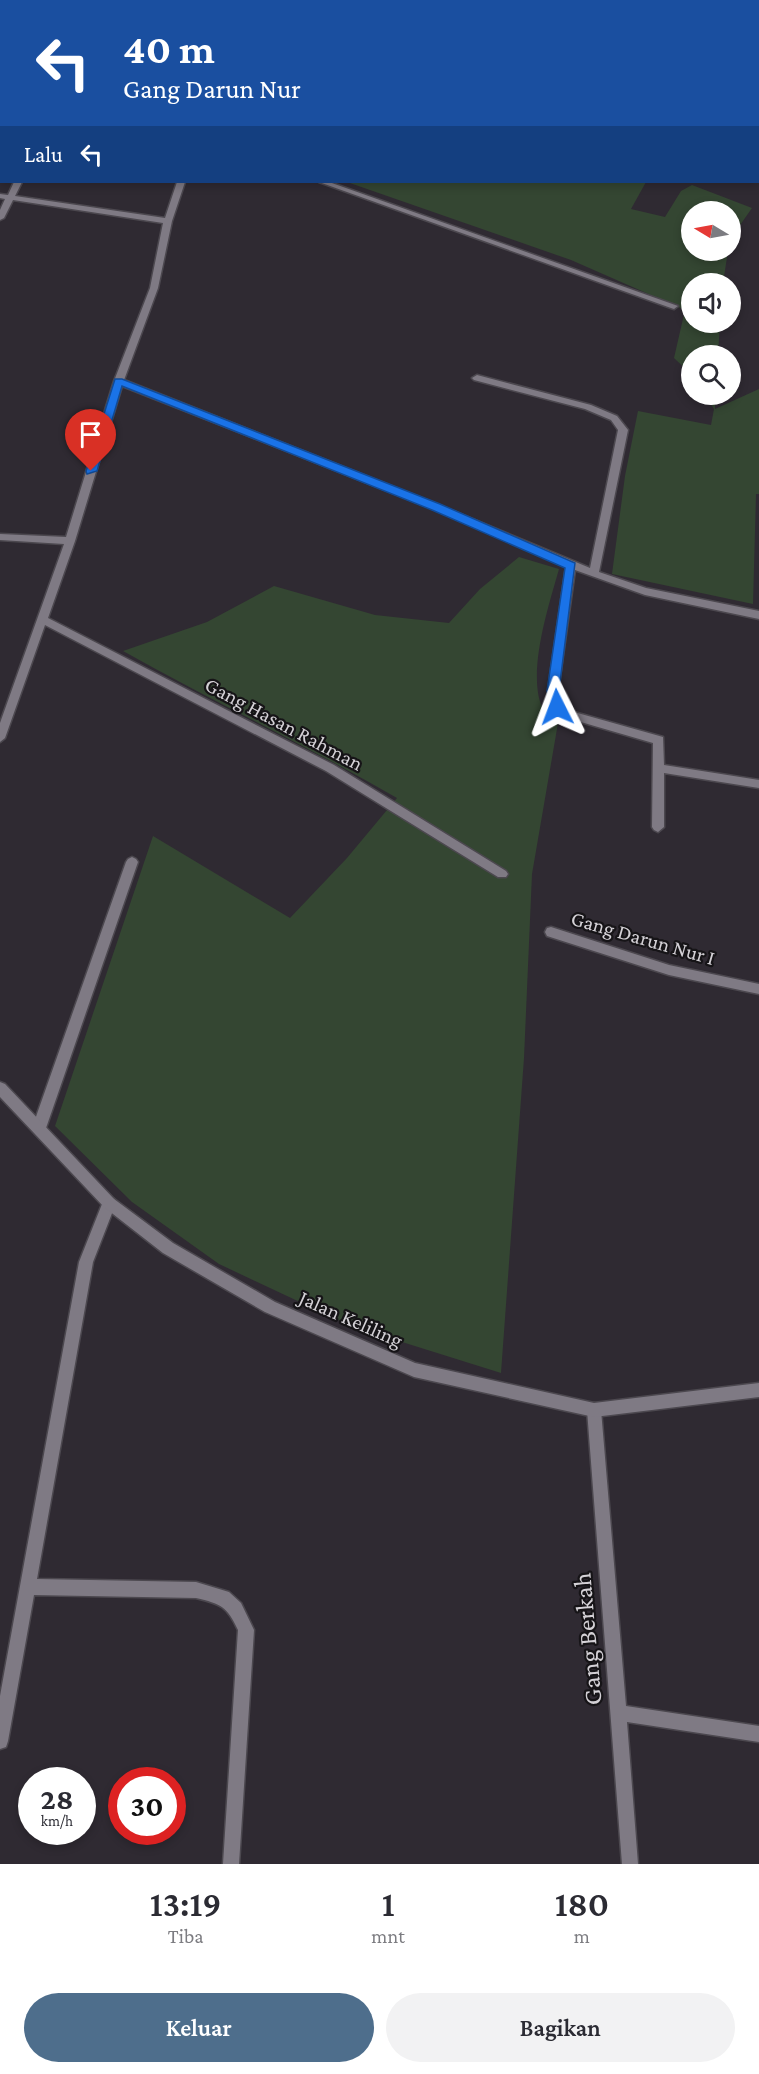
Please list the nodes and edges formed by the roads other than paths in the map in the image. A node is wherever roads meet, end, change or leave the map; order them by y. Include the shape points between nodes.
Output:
1 (18, 183) edge
2 (181, 183) edge
3 (326, 183) edge
4 (0, 196) edge
5 (11, 197) junction
6 (0, 218) edge
7 (168, 221) junction
8 (674, 306) dead end
9 (477, 378) dead end
10 (119, 381) junction
11 (0, 537) edge
12 (70, 541) junction
13 (571, 566) junction
14 (594, 574) junction
15 (759, 615) edge
16 (42, 619) junction
17 (0, 738) edge
18 (658, 768) junction
19 (759, 784) edge
20 (658, 827) dead end
21 (132, 862) dead end
22 (502, 874) dead end
23 (551, 932) dead end
24 (759, 989) edge
25 (0, 1088) edge
26 (39, 1128) junction
27 (109, 1203) junction
28 (759, 1390) edge
29 (594, 1410) junction
30 (29, 1587) junction
31 (617, 1713) junction
32 (759, 1734) edge
33 (0, 1741) edge
34 (231, 1864) edge
35 (630, 1864) edge

1 - 5 street
2 - 7 street
3 - 8 street
4 - 5 street
5 - 6 street
5 - 7 street
7 - 10 street via 153,288
9 - 14 street via 588,407 614,418 623,430
10 - 12 street
10 - 13 street via 428,504
11 - 12 street
12 - 16 street
13 - 14 street
13 - 18 street via 553,691 557,707 571,715 659,740
14 - 15 street via 645,591
16 - 17 street
16 - 22 street, Gang Hasan Rahman via 330,768
18 - 19 street
18 - 20 street
21 - 26 street
23 - 24 street, Gang Darun Nur I via 669,970
25 - 26 street, Jalan Keliling
26 - 27 street, Jalan Keliling
27 - 29 street, Jalan Keliling via 168,1248 270,1307 414,1370
27 - 30 street via 86,1262
28 - 29 street, Jalan Keliling
29 - 31 street, Gang Berkah
30 - 33 street
30 - 34 street via 196,1590 224,1597 236,1608 246,1630
31 - 32 street
31 - 35 street, Gang Berkah

